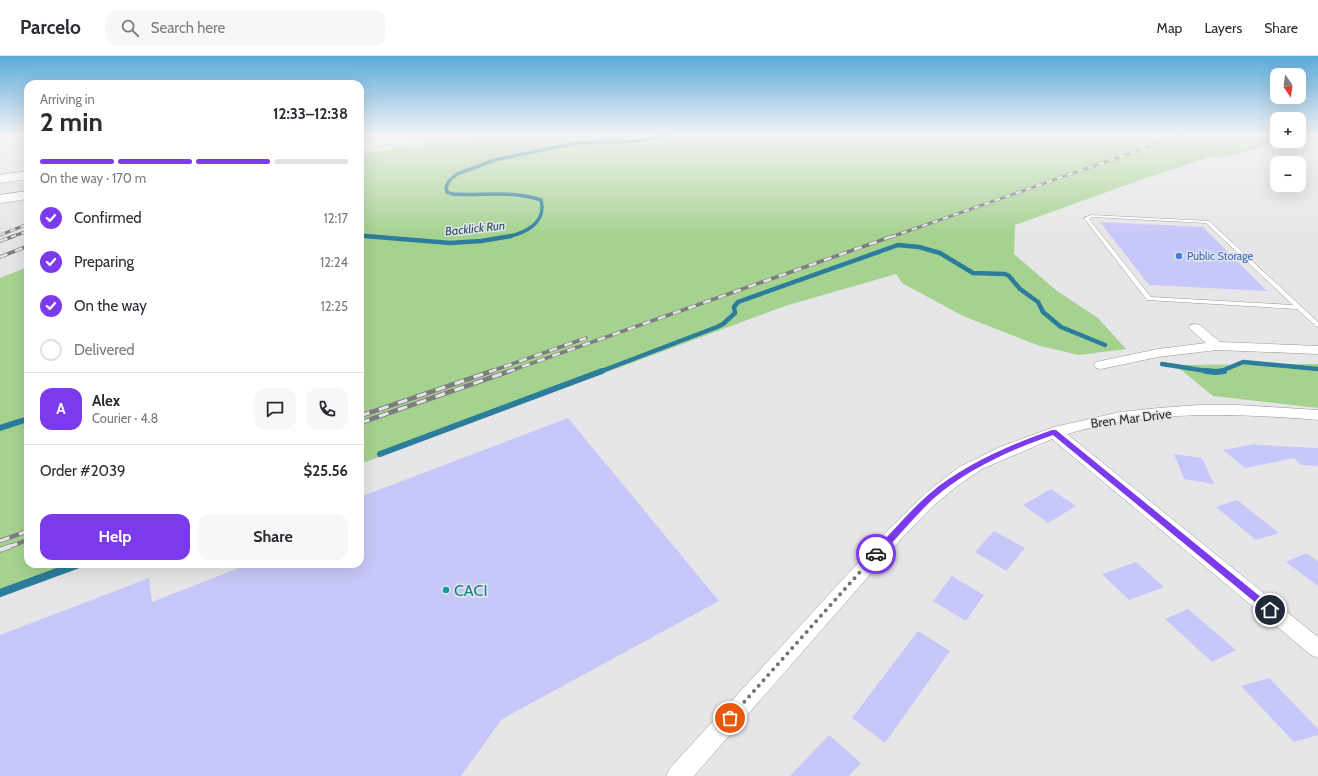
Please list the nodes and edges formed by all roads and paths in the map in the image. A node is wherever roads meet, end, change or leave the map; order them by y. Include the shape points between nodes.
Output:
1 (24, 176) edge
2 (0, 180) edge
3 (24, 196) edge
4 (0, 199) edge
5 (1298, 307) junction
6 (1318, 325) edge
7 (1195, 328) dead end
8 (1217, 346) junction
9 (1318, 350) edge
10 (1101, 365) dead end
11 (1318, 415) edge
12 (1054, 432) junction
13 (1318, 649) edge
14 (678, 776) edge

1 - 2 highway
3 - 4 highway
5 - 5 lane via 1206,222 1091,216 1086,218 1149,300
5 - 6 lane
7 - 8 street
8 - 9 street
8 - 10 street via 1158,353
11 - 12 street, Bren Mar Drive via 1189,411 1118,417
12 - 13 street
12 - 14 street, Bren Mar Drive via 1028,441 960,474 930,497

